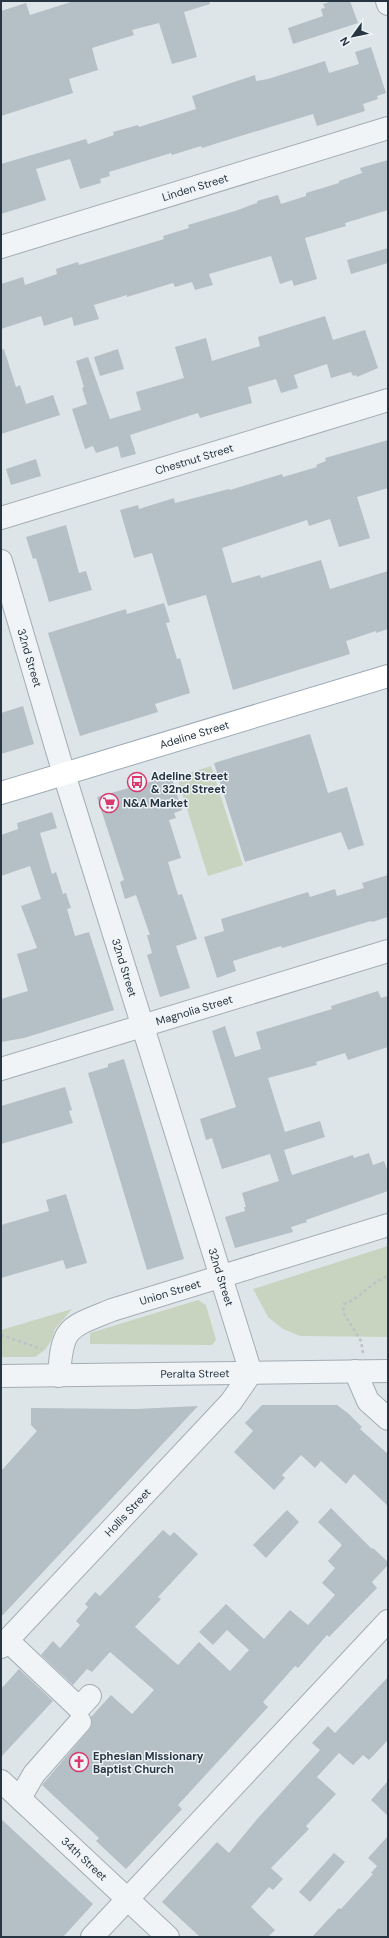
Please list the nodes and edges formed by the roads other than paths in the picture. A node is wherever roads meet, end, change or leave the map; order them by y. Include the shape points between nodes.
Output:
1 (387, 1) edge
2 (388, 4) edge
3 (388, 128) edge
4 (1, 247) edge
5 (388, 400) edge
6 (1, 518) edge
7 (1, 561) edge
8 (388, 676) edge
9 (64, 774) junction
10 (1, 793) edge
11 (388, 951) edge
12 (144, 1025) junction
13 (1, 1069) edge
14 (388, 1225) edge
15 (221, 1276) junction
16 (370, 1371) edge
17 (251, 1373) junction
18 (1, 1376) edge
19 (59, 1376) junction
20 (388, 1419) edge
21 (388, 1621) edge
22 (4, 1644) edge
23 (90, 1696) dead end
24 (80, 1722) dead end
25 (1, 1781) edge
26 (20, 1798) junction
27 (127, 1899) junction
28 (92, 1937) edge
29 (168, 1937) edge

1 - 2 street
3 - 4 street, Linden Street
5 - 6 street, Chestnut Street
7 - 9 street, 32nd Street
8 - 9 main road, Adeline Street
9 - 10 main road, Adeline Street
9 - 12 street, 32nd Street
11 - 12 street, Magnolia Street
12 - 13 street, Magnolia Street
12 - 15 street, 32nd Street
14 - 15 street, Union Street
15 - 17 street, 32nd Street
15 - 19 street, Union Street via 76,1324 64,1339 60,1352
16 - 17 street, Peralta Street
16 - 20 street via 368,1401
17 - 19 street, Peralta Street
17 - 22 street, Hollis Street via 231,1402
18 - 19 street, Peralta Street
21 - 27 street
22 - 23 street via 79,1708
24 - 26 street via 34,1774
25 - 26 street, 34th Street
26 - 27 street, 34th Street
27 - 28 street
27 - 29 street, 34th Street

